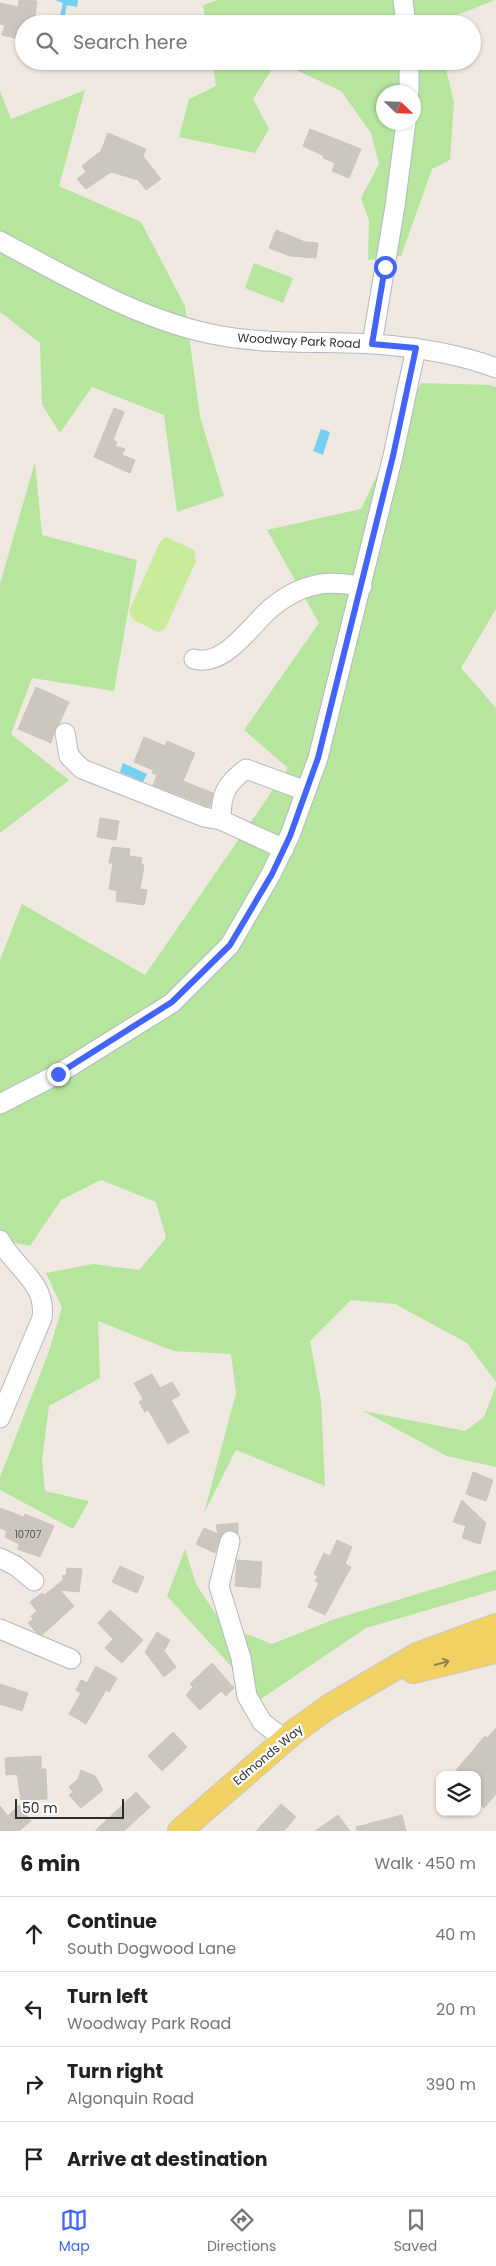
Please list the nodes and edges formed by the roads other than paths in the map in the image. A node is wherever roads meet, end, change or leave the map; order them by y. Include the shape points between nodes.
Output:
1 (403, 0) edge
2 (405, 15) edge
3 (409, 70) edge
4 (409, 85) edge
5 (405, 130) edge
6 (0, 241) edge
7 (372, 344) junction
8 (416, 348) junction
9 (496, 368) edge
10 (362, 586) junction
11 (194, 659) dead end
12 (65, 734) dead end
13 (306, 791) junction
14 (221, 820) junction
15 (284, 849) junction
16 (0, 1104) edge
17 (0, 1240) edge
18 (0, 1260) edge
19 (24, 1270) junction
20 (0, 1418) edge
21 (230, 1541) dead end
22 (0, 1558) edge
23 (34, 1581) dead end
24 (496, 1626) edge
25 (0, 1629) edge
26 (496, 1651) edge
27 (71, 1659) dead end
28 (361, 1686) junction
29 (285, 1740) junction
30 (182, 1830) edge

1 - 2 street
3 - 4 street
5 - 7 street
6 - 7 street, Woodway Park Road via 124,304 202,332 261,341
7 - 8 street, Woodway Park Road
8 - 9 street, Woodway Park Road
8 - 10 street
10 - 11 street via 329,583 310,586 272,607 225,652 211,660
10 - 13 street via 318,758
12 - 14 street via 69,756 82,769
13 - 14 street via 246,769 230,781 224,793
13 - 15 street
14 - 15 street
15 - 16 street via 230,945 172,1002 58,1074
17 - 19 street
18 - 19 street
19 - 20 street via 41,1292 44,1306 42,1318
21 - 29 street via 219,1586 241,1658 247,1696 262,1722
22 - 23 street
24 - 28 main road, Edmonds Way via 417,1655
25 - 27 street
28 -> 26 main road, Edmonds Way
28 - 29 main road, Edmonds Way
29 - 30 main road, Edmonds Way

